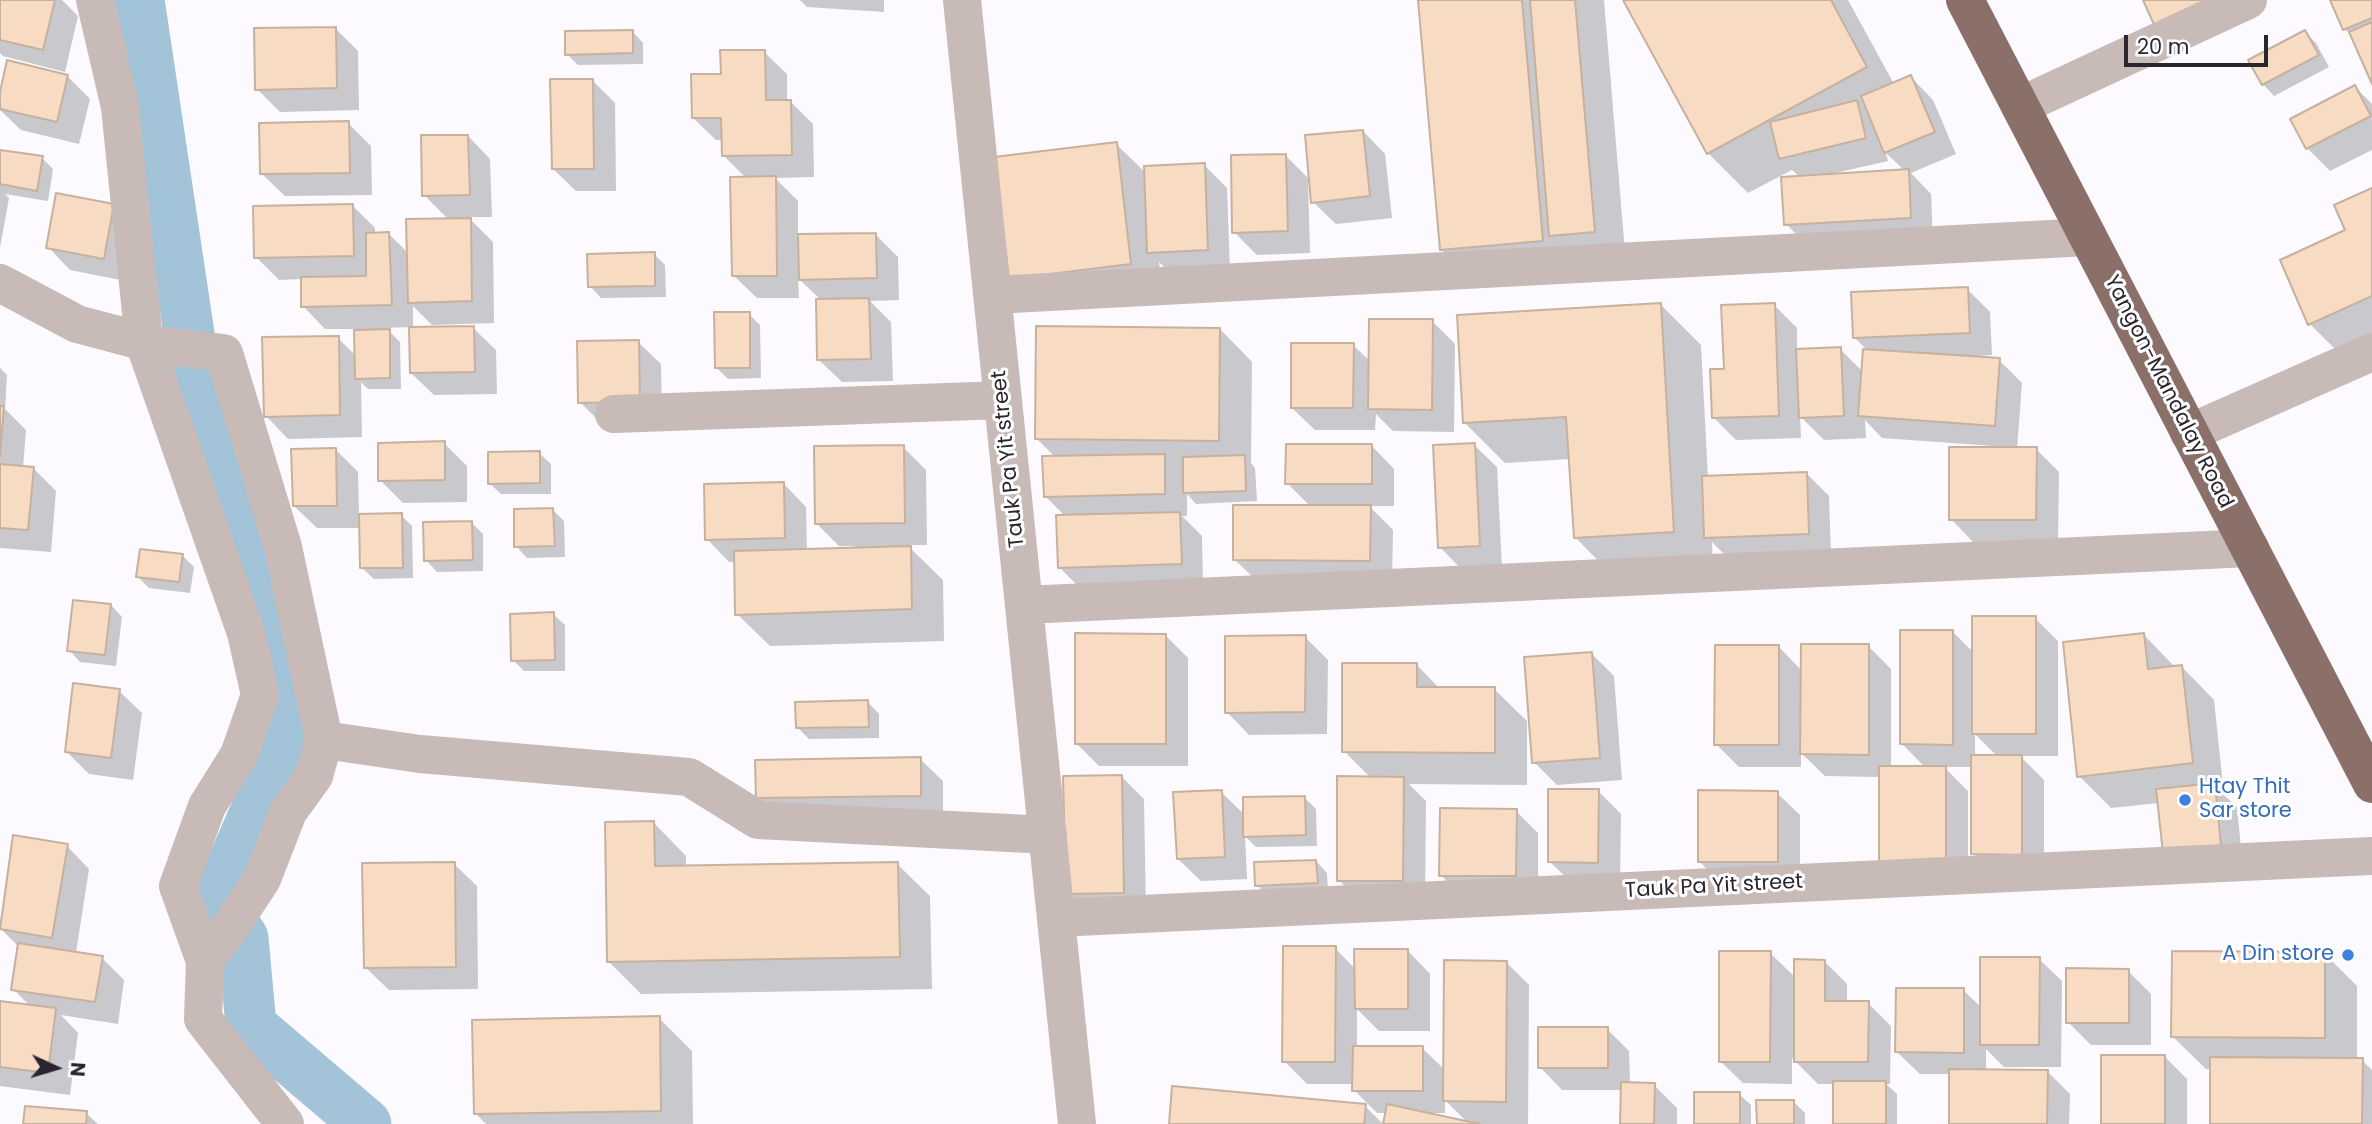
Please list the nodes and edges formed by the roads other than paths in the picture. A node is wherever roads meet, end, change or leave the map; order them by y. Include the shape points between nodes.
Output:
1 (95, 0) edge
2 (962, 0) edge
3 (1965, 0) edge
4 (2248, 0) edge
5 (2020, 106) junction
6 (2088, 237) junction
7 (0, 283) edge
8 (993, 295) junction
9 (150, 343) junction
10 (2372, 352) edge
11 (1003, 400) junction
12 (614, 415) dead end
13 (2189, 433) junction
14 (2250, 548) junction
15 (1024, 605) junction
16 (324, 740) junction
17 (2372, 783) edge
18 (1048, 835) junction
19 (2372, 856) edge
20 (1056, 918) junction
21 (215, 948) junction
22 (285, 1124) edge
23 (1077, 1124) edge

1 - 9 street via 120,107
2 - 8 street, Tauk Pa Yit street
3 - 5 highway, Yangon-Mandalay Road
4 - 5 street
5 - 6 highway, Yangon-Mandalay Road
6 - 8 street
6 - 13 highway, Yangon-Mandalay Road
7 - 9 street via 77,324
8 - 11 street, Tauk Pa Yit street
9 - 16 street via 224,353 283,547
9 - 21 street via 246,633 260,695 239,754 207,806 178,886
10 - 13 street
11 - 12 street
11 - 15 street, Tauk Pa Yit street
13 - 14 highway, Yangon-Mandalay Road
14 - 15 street
14 - 17 highway, Yangon-Mandalay Road
15 - 18 street, Tauk Pa Yit street
16 - 18 street via 420,754 689,777 758,820
16 - 21 street via 314,776 288,812 262,879
18 - 20 street, Tauk Pa Yit street
19 - 20 street, Tauk Pa Yit street
20 - 23 street, Tauk Pa Yit street
21 - 22 street via 203,1019

